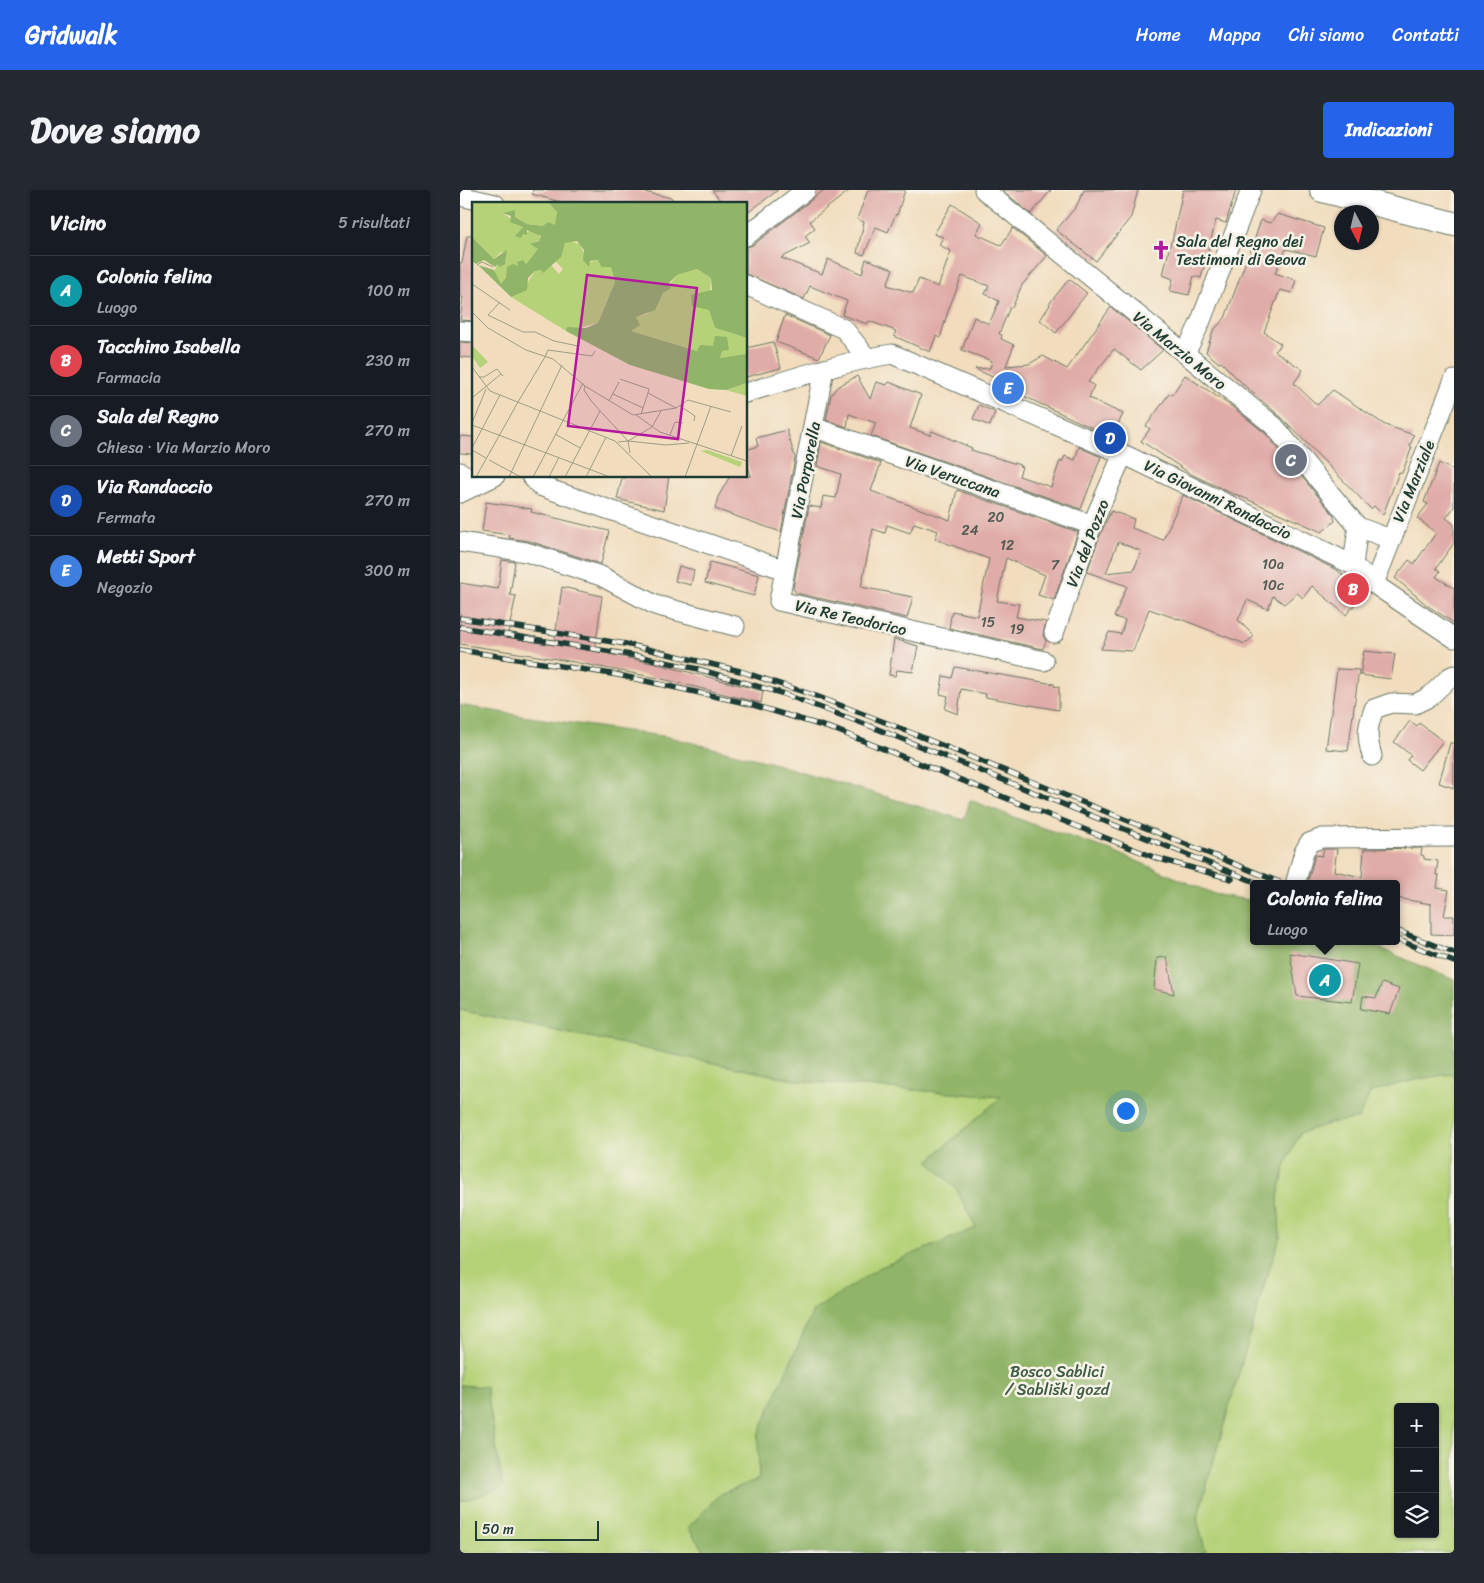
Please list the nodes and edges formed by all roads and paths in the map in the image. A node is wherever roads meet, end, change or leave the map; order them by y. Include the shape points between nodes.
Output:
1 (806, 190) edge
2 (984, 190) edge
3 (1251, 190) edge
4 (1322, 190) edge
5 (460, 196) edge
6 (486, 202) edge
7 (1454, 224) edge
8 (748, 234) edge
9 (748, 286) edge
10 (1185, 354) junction
11 (867, 358) junction
12 (824, 369) junction
13 (1454, 380) edge
14 (748, 392) edge
15 (813, 427) junction
16 (1123, 454) junction
17 (460, 472) edge
18 (472, 476) edge
19 (533, 478) edge
20 (487, 480) edge
21 (460, 493) edge
22 (1092, 524) junction
23 (1358, 527) junction
24 (1390, 539) junction
25 (460, 542) edge
26 (1353, 565) junction
27 (785, 570) junction
28 (1374, 584) junction
29 (735, 626) dead end
30 (1054, 633) dead end
31 (1454, 638) edge
32 (1044, 661) dead end
33 (1454, 676) edge
34 (1372, 756) dead end
35 (1454, 837) edge
36 (1297, 880) edge

1 - 8 street
2 - 10 street, Via Marzio Moro
3 - 10 street
4 - 7 main road
5 - 6 street
9 - 11 street via 844,329
10 - 23 street, Via Marzio Moro via 1274,426
11 - 12 street, Via Giovanni Randaccio
11 - 16 street, Via Giovanni Randaccio via 892,354
12 - 14 street, Via Giovanni Randaccio
12 - 15 street, Via Porporella
13 - 24 street, Via Marziale
15 - 22 street, Via Veruccana
15 - 27 street, Via Porporella
16 - 22 street, Via del Pozzo
16 - 26 street, Via Giovanni Randaccio
17 - 18 street
19 - 27 street via 540,486
20 - 21 street
22 - 30 street, Via del Pozzo
23 - 24 street, Via Marzio Moro
23 - 26 street
24 - 28 street, Via Marziale
25 - 29 street via 526,552 601,576 654,605
26 - 28 street, Via Giovanni Randaccio
27 - 32 street, Via Re Teodorico via 779,601
28 - 31 street, Via Giovanni Randaccio
33 - 34 street via 1415,704 1391,703 1374,709 1367,727
35 - 36 street via 1322,838 1309,843

